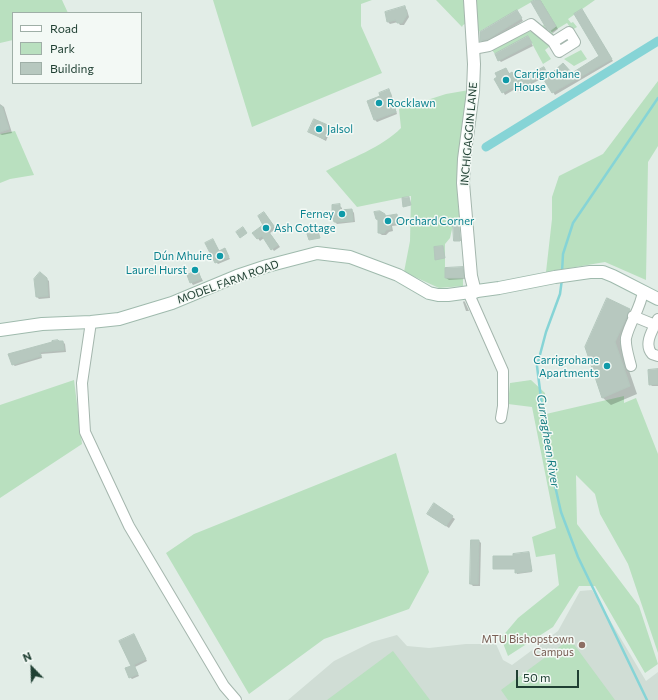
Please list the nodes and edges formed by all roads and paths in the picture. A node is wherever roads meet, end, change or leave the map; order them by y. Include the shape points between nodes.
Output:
1 (470, 0) edge
2 (553, 42) dead end
3 (473, 49) junction
4 (643, 291) junction
5 (471, 292) junction
6 (658, 299) edge
7 (633, 316) junction
8 (91, 322) junction
9 (656, 322) edge
10 (0, 330) edge
11 (658, 356) edge
12 (631, 366) dead end
13 (501, 418) dead end
14 (236, 700) edge

1 - 3 main road, INCHIGAGGIN LANE
2 - 3 street via 531,24 489,46
3 - 5 main road, INCHIGAGGIN LANE via 473,92 463,183
4 - 5 main road, MODEL FARM ROAD via 603,272 590,272
4 - 6 main road, MODEL FARM ROAD
4 - 7 street via 642,300
5 - 8 main road, MODEL FARM ROAD via 448,295 429,293 398,274 350,256 317,253 237,276 172,303 120,319
5 - 13 street via 503,371
7 - 9 street
7 - 12 street via 626,339
8 - 10 main road, MODEL FARM ROAD via 42,324
8 - 14 street via 82,383 85,432 129,526 224,686
9 - 11 street via 650,335 649,348 652,354

